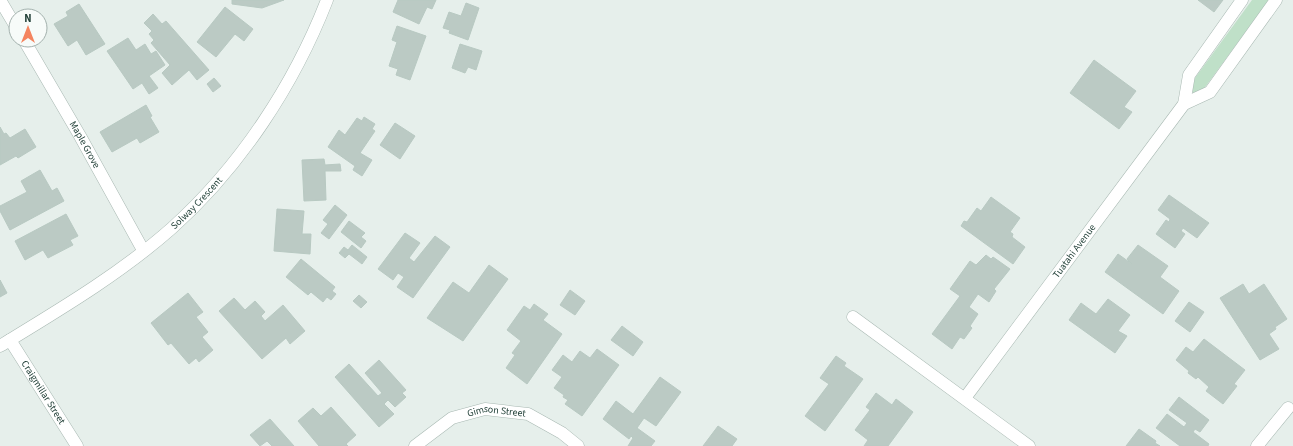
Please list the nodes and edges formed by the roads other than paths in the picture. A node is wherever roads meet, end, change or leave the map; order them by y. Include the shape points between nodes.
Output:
1 (0, 0) edge
2 (327, 0) edge
3 (1242, 0) edge
4 (1276, 0) edge
5 (8, 14) edge
6 (29, 48) edge
7 (1184, 104) junction
8 (143, 250) junction
9 (853, 318) dead end
10 (5, 343) edge
11 (965, 398) junction
12 (1288, 408) dead end
13 (77, 446) edge
14 (415, 446) edge
15 (578, 446) edge
16 (1029, 446) edge
17 (1257, 446) edge

1 - 5 street
2 - 8 street, Solway Crescent via 292,74 250,141 203,196 172,227
3 - 7 street, Tuatahi Avenue via 1189,75
4 - 7 street, Tuatahi Avenue via 1210,92
6 - 8 street, Maple Grove
7 - 11 street, Tuatahi Avenue
8 - 10 street, Solway Crescent via 106,278
9 - 11 street
10 - 13 street, Craigmillar Street
11 - 16 street
12 - 17 street
14 - 15 street, Gimson Street via 452,418 485,408 528,414 562,433

